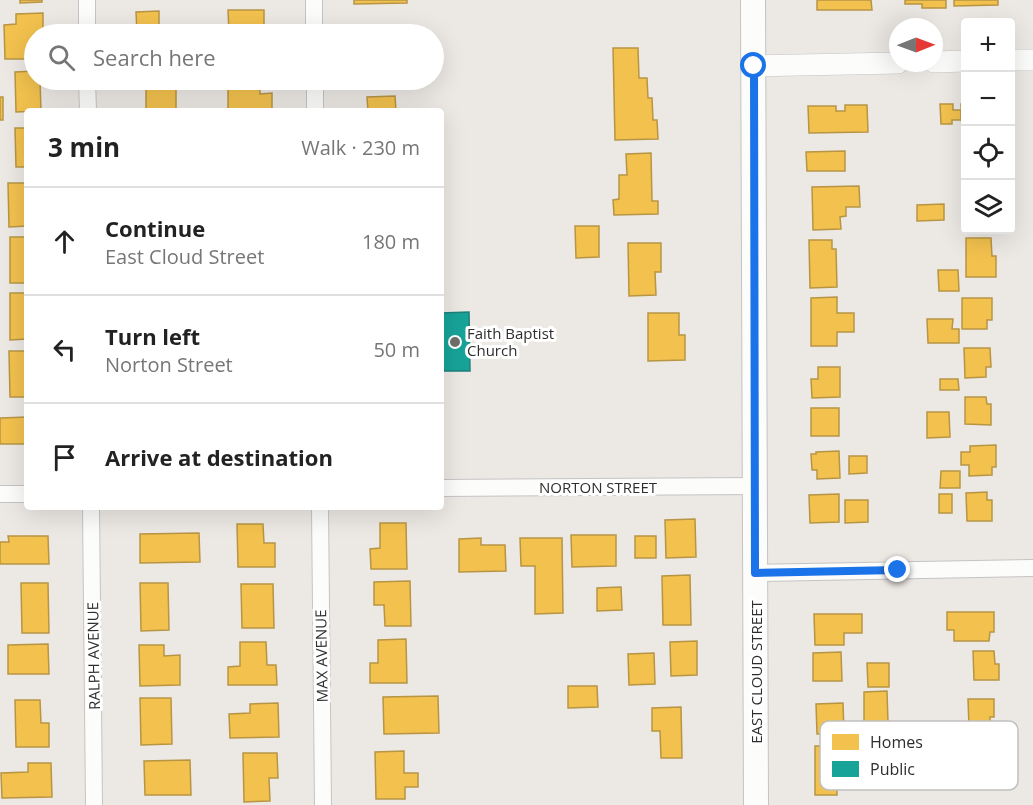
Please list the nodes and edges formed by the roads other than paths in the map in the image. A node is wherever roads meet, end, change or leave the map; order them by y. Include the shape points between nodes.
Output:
1 (87, 0) edge
2 (314, 0) edge
3 (753, 0) edge
4 (87, 24) edge
5 (314, 24) edge
6 (1015, 60) edge
7 (1033, 60) edge
8 (961, 61) edge
9 (943, 62) edge
10 (889, 63) edge
11 (754, 66) junction
12 (87, 90) edge
13 (315, 90) edge
14 (87, 108) edge
15 (315, 108) edge
16 (755, 486) junction
17 (444, 488) edge
18 (0, 494) edge
19 (24, 494) edge
20 (91, 510) edge
21 (320, 510) edge
22 (1033, 567) edge
23 (755, 573) junction
24 (94, 805) edge
25 (323, 805) edge
26 (756, 805) edge

1 - 4 street
2 - 5 street
3 - 11 main road, EAST CLOUD STREET
6 - 7 street
8 - 9 street
10 - 11 street
11 - 16 main road, EAST CLOUD STREET
12 - 14 street
13 - 15 street
16 - 17 street, NORTON STREET
16 - 23 main road, EAST CLOUD STREET
18 - 19 street
20 - 24 street, RALPH AVENUE
21 - 25 street, MAX AVENUE
22 - 23 street
23 - 26 main road, EAST CLOUD STREET

